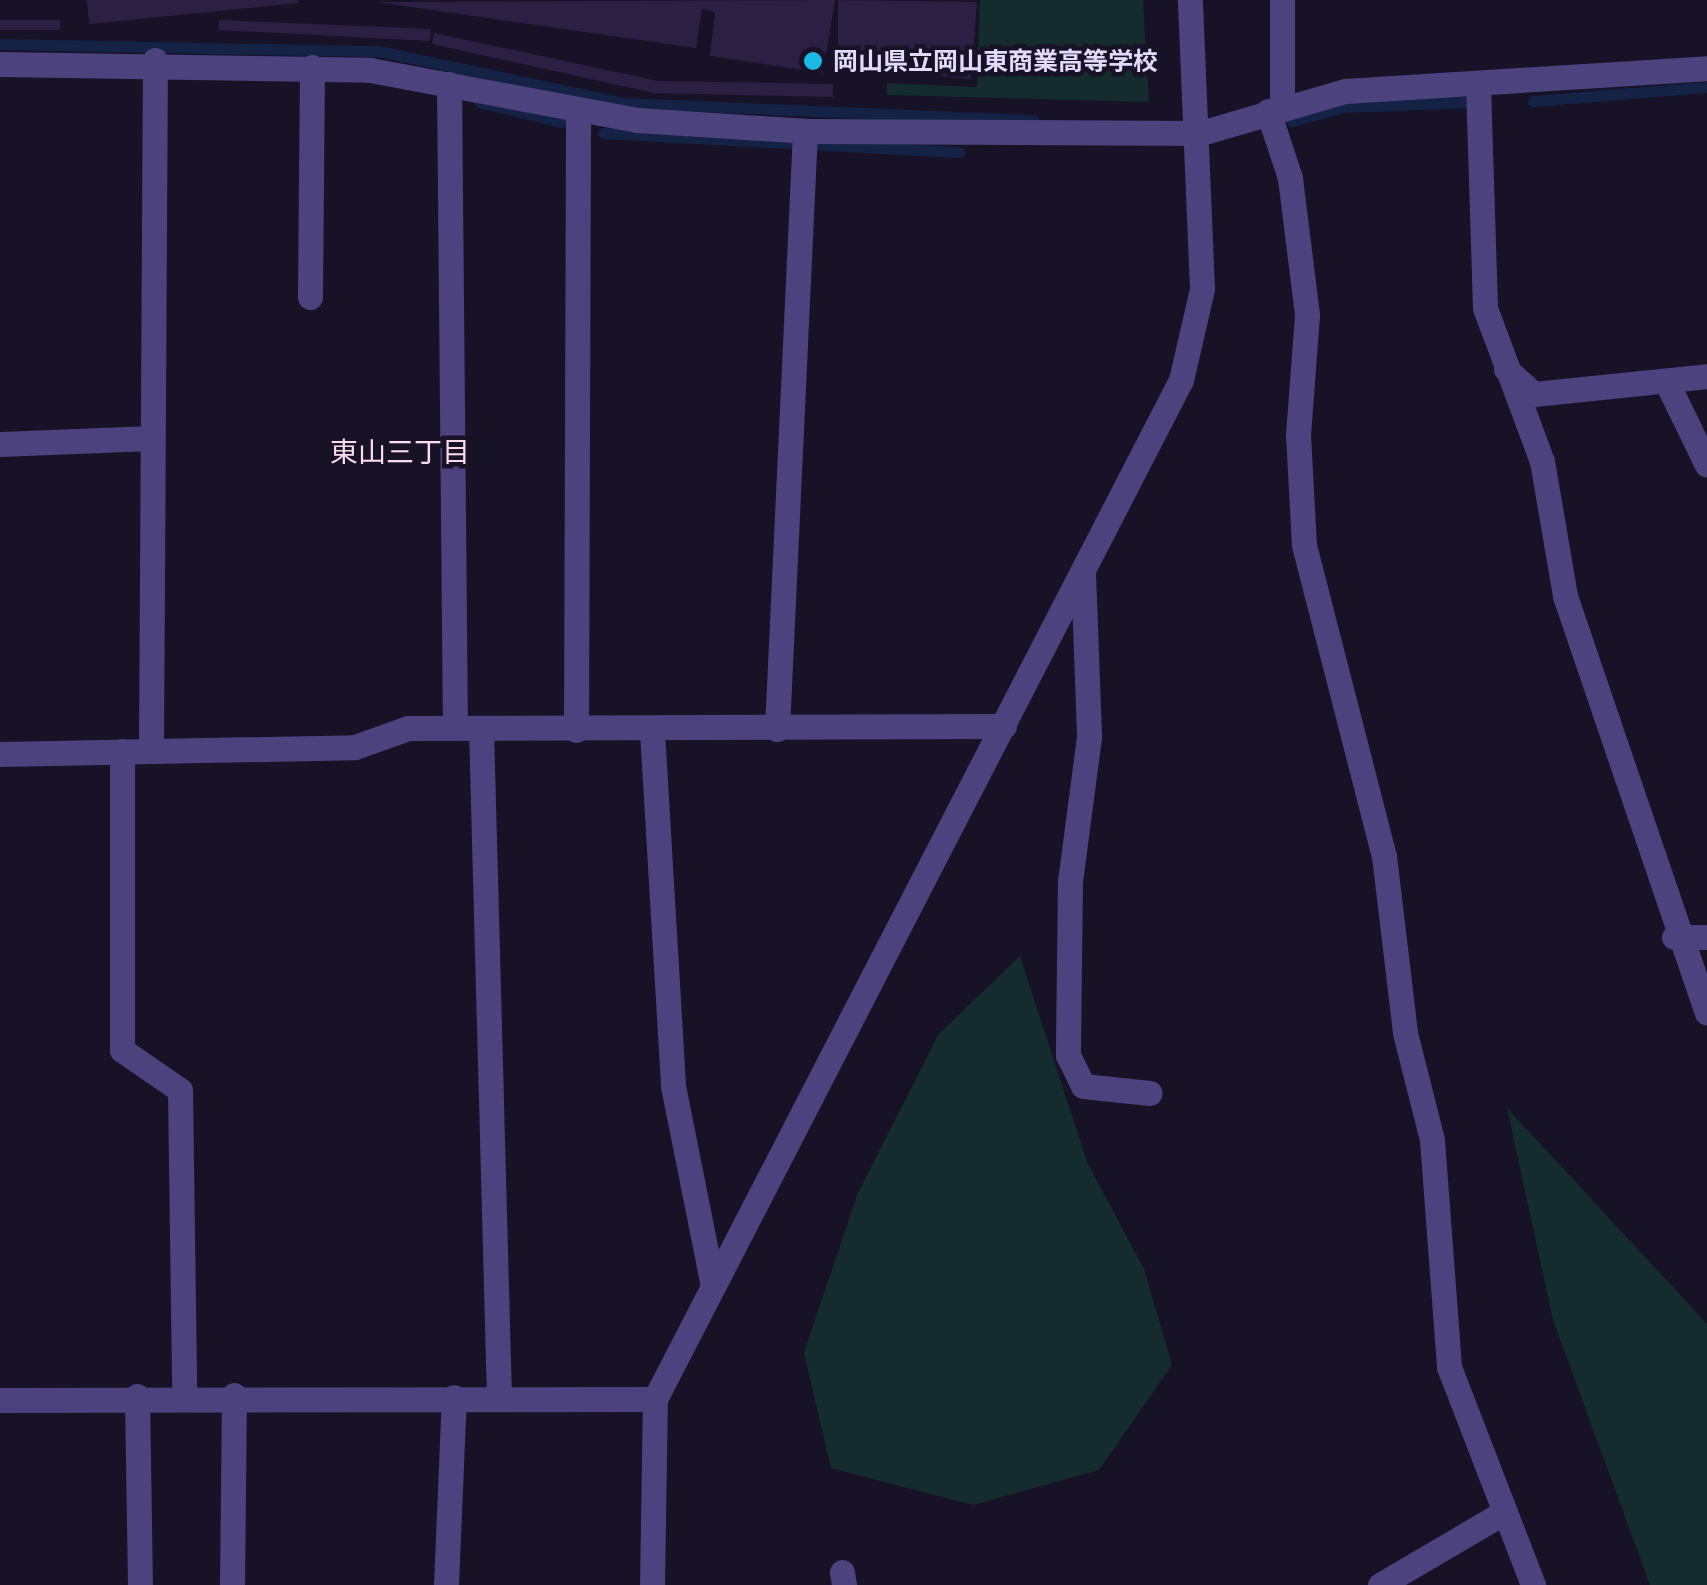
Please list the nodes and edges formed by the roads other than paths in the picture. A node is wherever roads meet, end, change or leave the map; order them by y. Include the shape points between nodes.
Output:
1 (1190, 0) edge
2 (1282, 0) edge
3 (155, 60) junction
4 (0, 64) edge
5 (312, 67) junction
6 (1707, 68) edge
7 (449, 84) junction
8 (1478, 85) junction
9 (1275, 107) junction
10 (578, 111) junction
11 (805, 130) junction
12 (1201, 134) junction
13 (310, 297) dead end
14 (1502, 366) junction
15 (1707, 376) edge
16 (1666, 381) junction
17 (152, 438) junction
18 (0, 444) edge
19 (1707, 465) edge
20 (1084, 572) junction
21 (1004, 726) junction
22 (468, 729) junction
23 (777, 729) junction
24 (576, 730) junction
25 (652, 731) junction
26 (151, 750) junction
27 (122, 751) junction
28 (0, 754) edge
29 (1674, 936) junction
30 (1707, 937) edge
31 (1707, 1012) edge
32 (1150, 1093) dead end
33 (712, 1280) junction
34 (184, 1394) junction
35 (234, 1394) junction
36 (137, 1396) junction
37 (454, 1397) junction
38 (499, 1397) junction
39 (656, 1399) junction
40 (0, 1400) edge
41 (1501, 1514) junction
42 (140, 1585) edge
43 (232, 1585) edge
44 (446, 1585) edge
45 (652, 1585) edge
46 (1380, 1585) edge
47 (1533, 1585) edge

1 - 12 street
2 - 9 street
3 - 4 street
3 - 5 street
3 - 17 street
5 - 7 street
5 - 13 street
6 - 8 street
7 - 10 street
7 - 22 street
8 - 9 street
8 - 14 street via 1485,308
9 - 12 street
9 - 41 street via 1306,315 1304,546 1384,856 1405,1033 1432,1140 1449,1367
10 - 11 street
10 - 24 street
11 - 12 street
11 - 23 street
12 - 20 street via 1202,289 1181,380
14 - 16 street via 1534,394
14 - 29 street via 1542,461 1565,596
15 - 16 street
16 - 19 street
17 - 18 street
17 - 26 street
20 - 21 street
20 - 32 street via 1090,737 1070,882 1068,1054 1083,1086
21 - 23 street
21 - 33 street
22 - 24 street
22 - 26 street via 408,728 355,746
22 - 38 street
23 - 25 street
24 - 25 street
25 - 33 street via 673,1086
26 - 27 street
27 - 28 street
27 - 34 street via 122,1050 180,1090
29 - 30 street
29 - 31 street
33 - 39 street
34 - 35 street
34 - 36 street
35 - 37 street
35 - 43 street
36 - 40 street
36 - 42 street
37 - 38 street
37 - 44 street
38 - 39 street
39 - 45 street
41 - 46 street
41 - 47 street

